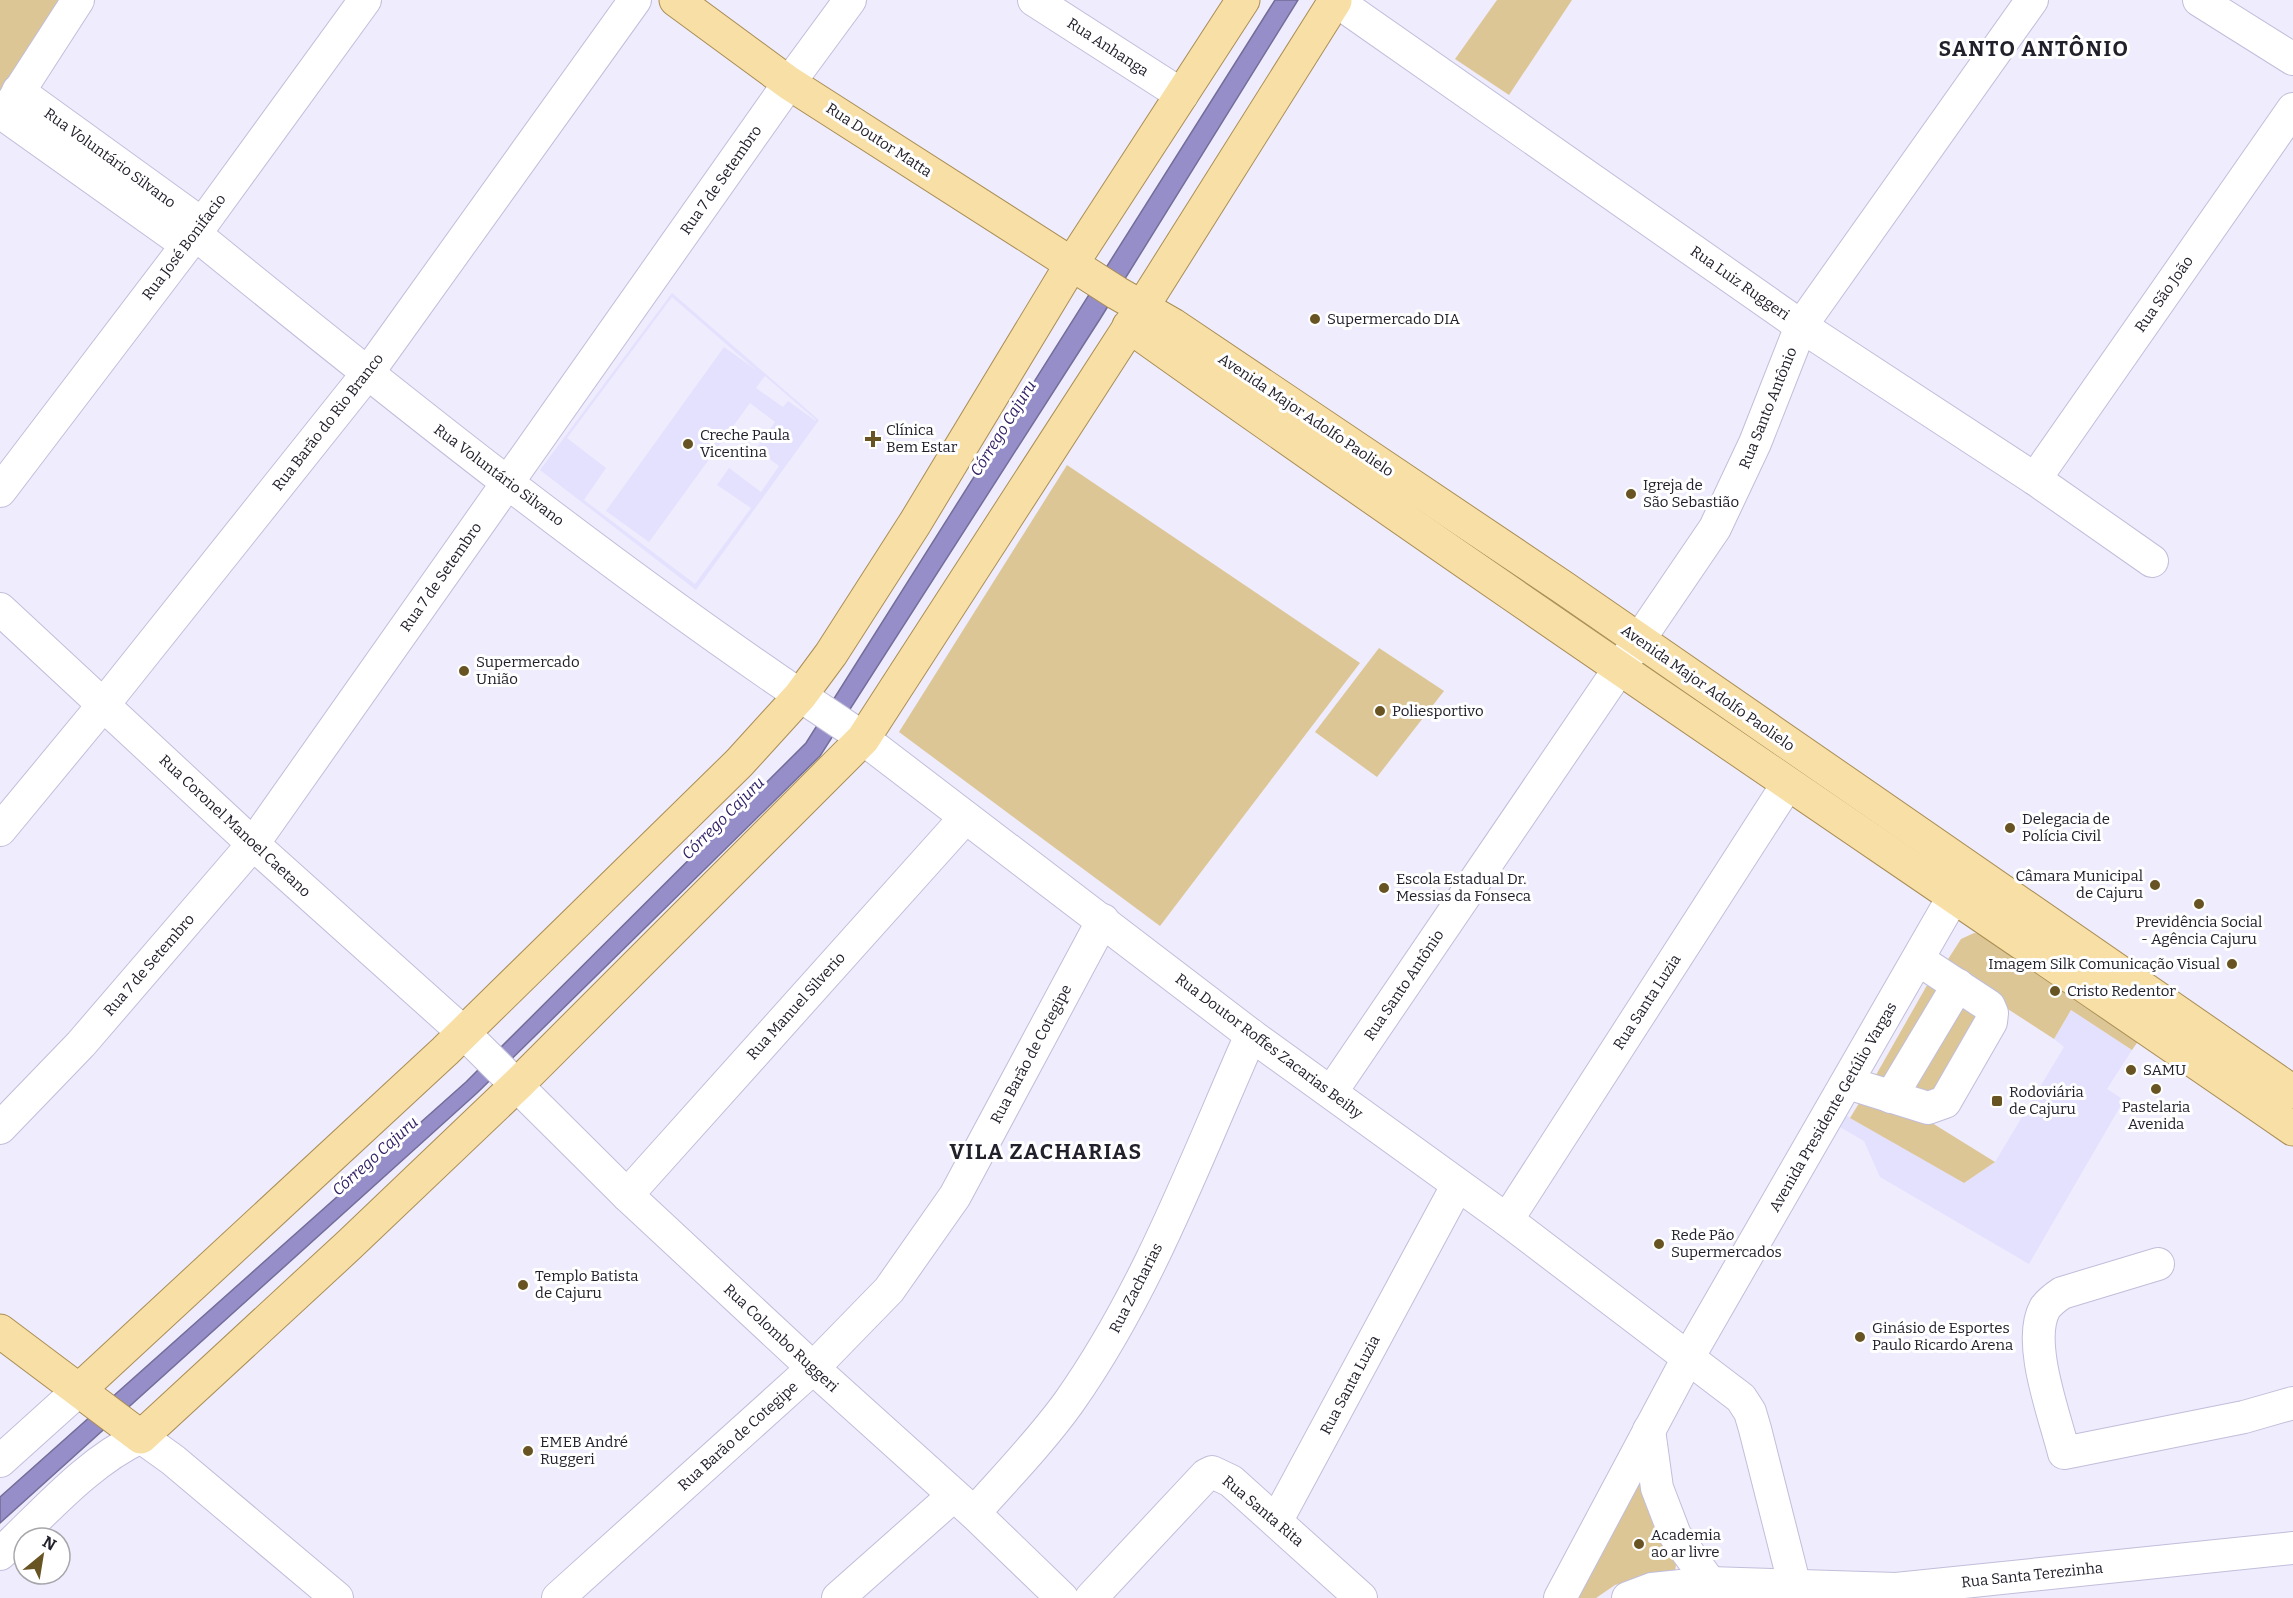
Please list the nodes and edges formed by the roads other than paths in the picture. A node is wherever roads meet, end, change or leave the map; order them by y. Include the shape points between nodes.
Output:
1 (78, 0) edge
2 (365, 0) edge
3 (636, 0) edge
4 (676, 0) edge
5 (850, 0) edge
6 (1034, 0) edge
7 (1243, 0) edge
8 (1334, 0) edge
9 (2032, 0) edge
10 (2199, 0) edge
11 (2293, 59) edge
12 (789, 82) junction
13 (1182, 95) junction
14 (7, 108) edge
15 (2293, 110) edge
16 (195, 234) junction
17 (1078, 269) junction
18 (1129, 310) junction
19 (1801, 326) junction
20 (367, 374) junction
21 (2035, 479) junction
22 (507, 483) junction
23 (0, 491) edge
24 (2152, 561) dead end
25 (0, 609) edge
26 (1640, 641) junction
27 (1622, 668) junction
28 (806, 700) junction
29 (104, 704) junction
30 (858, 735) junction
31 (1787, 785) junction
32 (965, 818) junction
33 (0, 830) edge
34 (253, 844) junction
35 (1962, 883) junction
36 (1103, 920) junction
37 (1918, 960) junction
38 (1958, 985) junction
39 (1251, 1035) junction
40 (468, 1037) junction
41 (511, 1078) junction
42 (1848, 1083) junction
43 (1332, 1091) junction
44 (2293, 1092) edge
45 (1891, 1097) junction
46 (0, 1128) edge
47 (2293, 1129) edge
48 (1457, 1186) junction
49 (627, 1195) junction
50 (1507, 1220) junction
51 (2158, 1264) dead end
52 (0, 1331) edge
53 (1689, 1356) junction
54 (813, 1368) junction
55 (83, 1392) junction
56 (2293, 1403) edge
57 (1649, 1430) junction
58 (133, 1431) junction
59 (0, 1461) edge
60 (964, 1505) junction
61 (1276, 1520) junction
62 (2293, 1548) edge
63 (0, 1554) edge
64 (1710, 1583) junction
65 (1795, 1587) junction
66 (1895, 1593) edge
67 (337, 1598) edge
68 (558, 1598) edge
69 (838, 1598) edge
70 (1062, 1598) edge
71 (1091, 1598) edge
72 (1361, 1598) edge
73 (1560, 1598) edge
74 (1629, 1598) edge

1 - 14 street
2 - 16 street, Rua José Bonifacio
3 - 20 street, Rua Barão do Rio Branco
4 - 12 main road, Rua Doutor Matta
5 - 12 street, Rua 7 de Setembro
6 - 13 street, Rua Anhanga
7 - 13 main road
8 - 18 main road
8 - 19 street, Rua Luiz Ruggeri
9 - 19 street, Rua Santo Antônio
10 - 11 street
12 - 17 main road, Rua Doutor Matta
12 - 22 street, Rua 7 de Setembro
13 - 17 main road
14 - 16 street, Rua Voluntário Silvano
15 - 21 street, Rua São João
16 - 20 street, Rua Voluntário Silvano
16 - 23 street, Rua José Bonifacio
17 - 18 main road, Rua Doutor Matta
17 - 28 main road via 831,654
18 - 26 main road, Avenida Major Adolfo Paolielo via 1173,325
18 - 27 main road, Avenida Major Adolfo Paolielo
18 - 30 main road
19 - 21 street, Rua Luiz Ruggeri
19 - 26 street, Rua Santo Antônio via 1755,443 1715,528
20 - 22 street, Rua Voluntário Silvano
20 - 29 street, Rua Barão do Rio Branco
21 - 24 street, Rua Luiz Ruggeri
22 - 28 street, Rua Voluntário Silvano
22 - 34 street, Rua 7 de Setembro
25 - 29 street, Rua Coronel Manoel Caetano
26 - 27 street, Rua Santo Antônio
26 - 35 main road, Avenida Major Adolfo Paolielo
27 - 31 main road, Avenida Major Adolfo Paolielo
27 - 43 street, Rua Santo Antônio
28 - 30 street, Rua Voluntário Silvano
28 - 40 main road
29 - 33 street, Rua Barão do Rio Branco
29 - 34 street, Rua Coronel Manoel Caetano
30 - 32 street, Rua Doutor Roffes Zacarias Beihy
30 - 41 main road
31 - 35 main road, Avenida Major Adolfo Paolielo
31 - 50 street, Rua Santa Luzia
32 - 36 street, Rua Doutor Roffes Zacarias Beihy
32 - 49 street, Rua Manuel Silverio
34 - 40 street, Rua Coronel Manoel Caetano
34 - 46 street, Rua 7 de Setembro via 81,1044
35 - 37 street, Avenida Presidente Getúlio Vargas
35 - 44 main road, Avenida Major Adolfo Paolielo
35 - 47 main road, Avenida Major Adolfo Paolielo
36 - 39 street, Rua Doutor Roffes Zacarias Beihy
36 - 54 street, Rua Barão de Cotegipe via 936,1224 889,1290
37 - 38 street
37 - 42 street, Avenida Presidente Getúlio Vargas
38 - 45 street
38 - 45 street via 1989,1006 1991,1022 1944,1102 1928,1108
39 - 43 street, Rua Doutor Roffes Zacarias Beihy
39 - 60 street, Rua Zacharias via 1144,1278 1105,1347 1068,1404
40 - 41 street, Rua Coronel Manoel Caetano
40 - 55 main road
41 - 49 street, Rua Colombo Ruggeri
41 - 58 main road via 350,1245
42 - 45 street
42 - 53 street, Avenida Presidente Getúlio Vargas
43 - 48 street, Rua Doutor Roffes Zacarias Beihy
48 - 50 street, Rua Doutor Roffes Zacarias Beihy
48 - 61 street, Rua Santa Luzia
49 - 54 street, Rua Colombo Ruggeri
50 - 53 street, Rua Doutor Roffes Zacarias Beihy
51 - 56 street via 2062,1293 2044,1309 2038,1333 2040,1354 2064,1453 2244,1417
52 - 55 main road
53 - 57 street, Avenida Presidente Getúlio Vargas
53 - 65 street, Rua Doutor Roffes Zacarias Beihy via 1741,1398 1750,1412
54 - 60 street, Rua Colombo Ruggeri
54 - 68 street, Rua Barão de Cotegipe
55 - 58 main road
55 - 59 street
57 - 64 street via 1658,1488 1675,1535
57 - 73 street, Avenida Presidente Getúlio Vargas
58 - 63 street
58 - 67 street
60 - 69 street, Rua Zacharias
60 - 70 street, Rua Colombo Ruggeri
61 - 71 street, Rua Santa Rita via 1231,1480 1212,1472
61 - 72 street, Rua Santa Rita
62 - 66 street, Rua Santa Terezinha
64 - 65 street, Rua Santa Terezinha
64 - 74 street, Rua Santa Terezinha via 1652,1589
65 - 66 street, Rua Santa Terezinha

